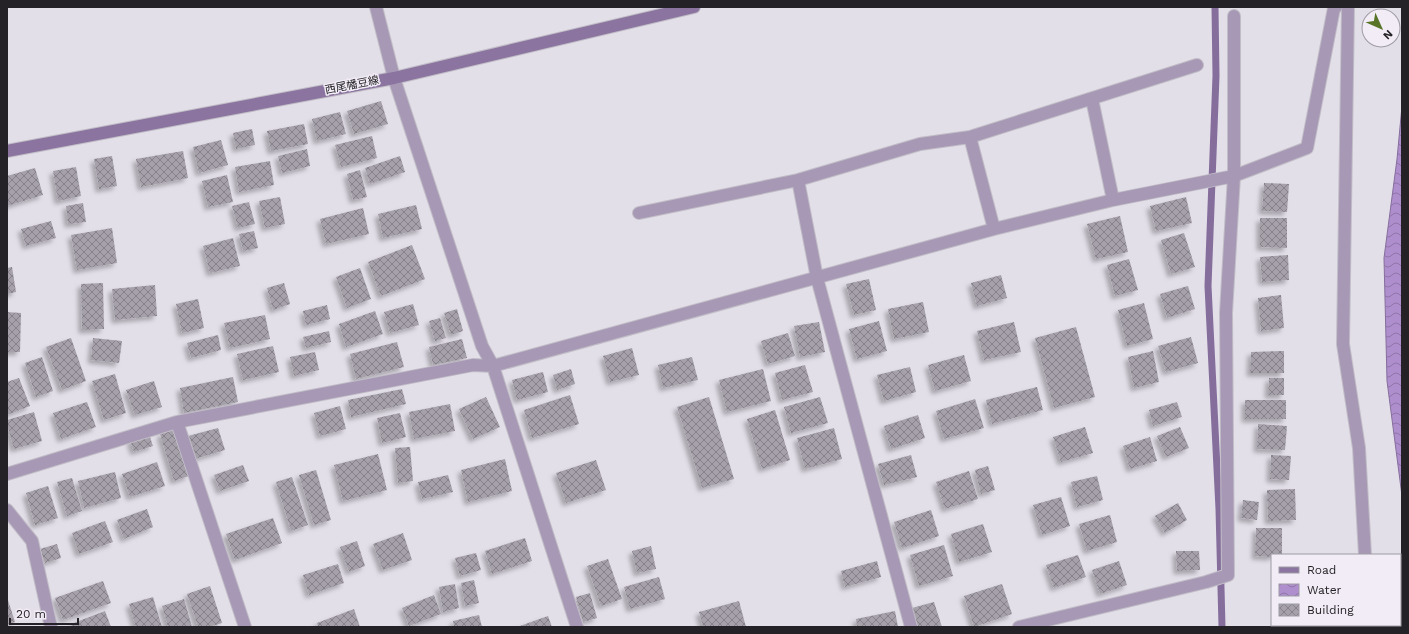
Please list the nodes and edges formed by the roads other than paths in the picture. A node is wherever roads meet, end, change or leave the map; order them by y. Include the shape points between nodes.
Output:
1 (376, 7) edge
2 (694, 7) edge
3 (1336, 7) edge
4 (1348, 7) edge
5 (1234, 16) dead end
6 (1197, 64) dead end
7 (394, 78) junction
8 (1092, 98) junction
9 (970, 138) junction
10 (7, 151) edge
11 (1234, 176) junction
12 (798, 180) junction
13 (1113, 200) junction
14 (639, 213) dead end
15 (994, 229) junction
16 (817, 278) junction
17 (493, 366) junction
18 (177, 422) junction
19 (7, 474) edge
20 (7, 510) edge
21 (1365, 554) edge
22 (51, 627) edge
23 (245, 627) edge
24 (577, 627) edge
25 (911, 627) edge
26 (1019, 627) edge

1 - 7 street
2 - 7 main road, 西尾幡豆線
3 - 11 street via 1307,148
4 - 21 street via 1343,344 1359,448
5 - 11 street
6 - 8 street
7 - 10 main road, 西尾幡豆線
7 - 17 street via 482,346
8 - 9 street
8 - 13 street
9 - 12 street via 920,144
9 - 15 street
11 - 13 street
11 - 26 street via 1226,313 1228,575
12 - 14 street
12 - 16 street
13 - 15 street
15 - 16 street
16 - 17 street
16 - 25 street
17 - 18 street via 473,365
17 - 24 street
18 - 19 street
18 - 23 street
20 - 22 street via 32,541

